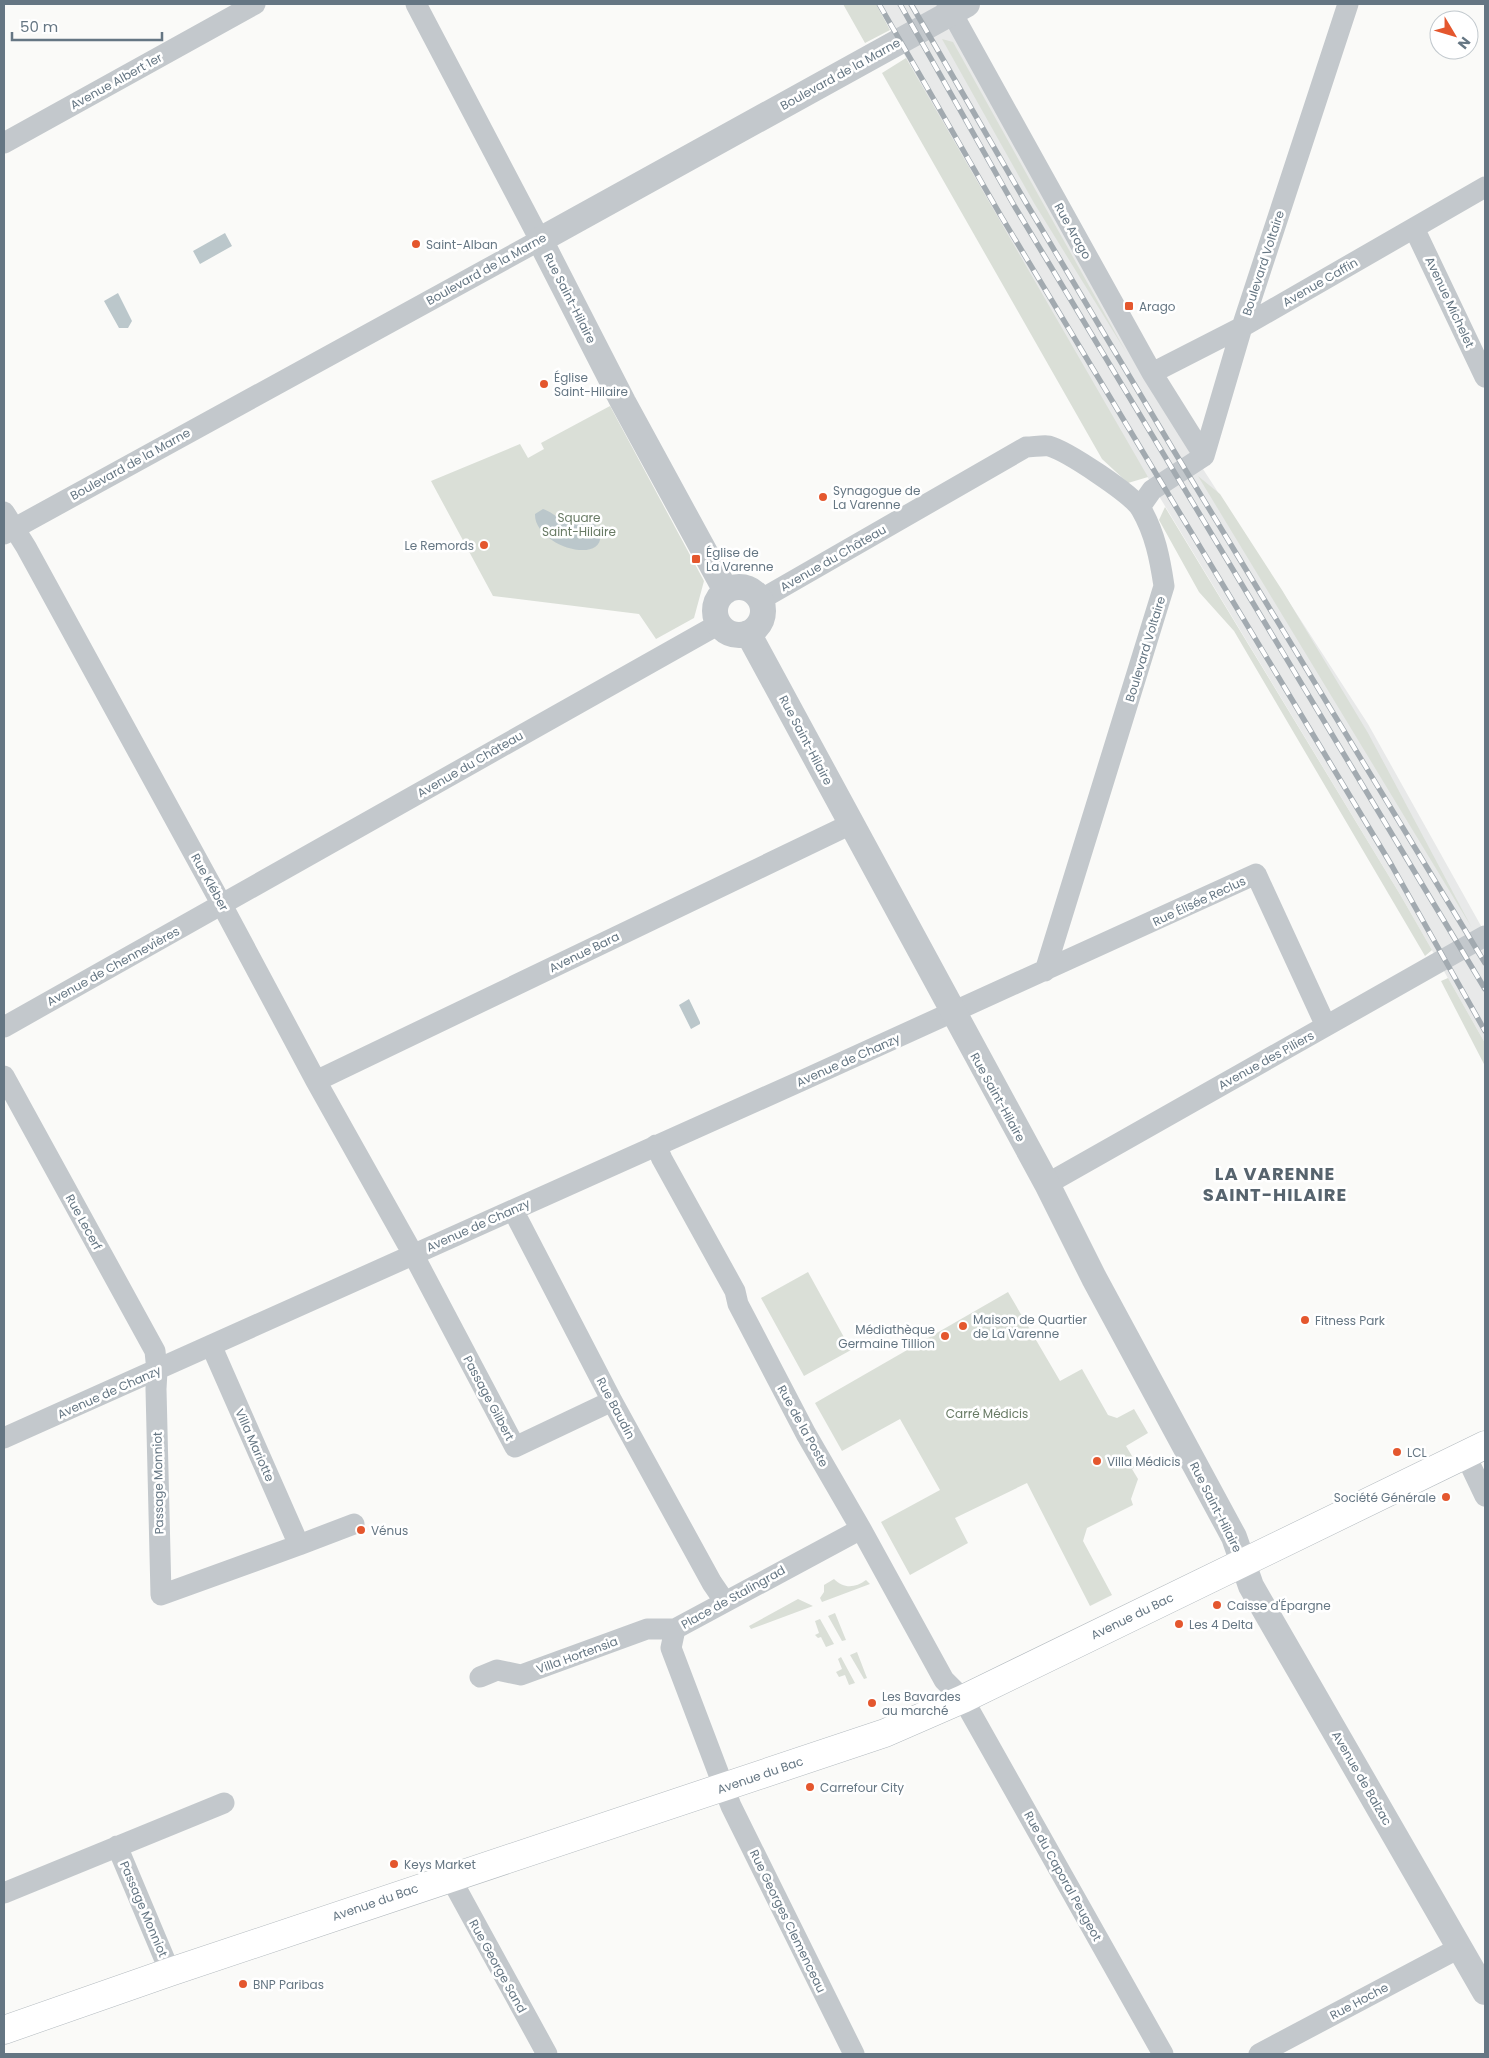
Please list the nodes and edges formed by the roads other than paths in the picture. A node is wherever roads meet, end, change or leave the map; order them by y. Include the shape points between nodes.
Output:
1 (254, 4) edge
2 (416, 4) edge
3 (1348, 4) edge
4 (955, 6) edge
5 (4, 143) edge
6 (1485, 187) edge
7 (1414, 228) junction
8 (540, 240) junction
9 (1242, 327) junction
10 (1152, 373) junction
11 (1485, 377) edge
12 (1204, 456) junction
13 (1140, 507) junction
14 (7, 525) edge
15 (726, 591) junction
16 (760, 600) junction
17 (719, 624) junction
18 (748, 633) junction
19 (851, 824) junction
20 (222, 905) junction
21 (1485, 936) edge
22 (1045, 971) junction
23 (953, 1013) junction
24 (4, 1026) edge
25 (1326, 1026) junction
26 (4, 1076) edge
27 (316, 1082) junction
28 (656, 1146) junction
29 (1047, 1184) junction
30 (513, 1210) junction
31 (413, 1254) junction
32 (211, 1344) junction
33 (157, 1371) junction
34 (612, 1401) junction
35 (4, 1438) edge
36 (1475, 1450) edge
37 (1485, 1496) edge
38 (354, 1524) dead end
39 (862, 1529) junction
40 (299, 1545) junction
41 (1244, 1563) junction
42 (726, 1602) junction
43 (675, 1629) junction
44 (480, 1677) dead end
45 (963, 1699) junction
46 (723, 1788) junction
47 (224, 1803) dead end
48 (117, 1846) junction
49 (450, 1877) junction
50 (4, 1893) edge
51 (1459, 1948) junction
52 (170, 1972) junction
53 (1485, 1992) edge
54 (4, 2030) edge
55 (547, 2054) edge
56 (854, 2054) edge
57 (1163, 2054) edge
58 (1259, 2054) edge

1 - 5 street, Avenue Albert 1er
2 - 8 street, Rue Saint-Hilaire
3 - 9 street, Boulevard Voltaire
4 - 8 street, Boulevard de la Marne
4 - 10 street, Rue Arago
6 - 7 street, Avenue Caffin
7 - 9 street, Avenue Caffin
7 - 11 street, Avenue Michelet
8 - 14 street, Boulevard de la Marne
8 - 15 street, Rue Saint-Hilaire via 623,402
9 - 10 street, Avenue Caffin
9 - 12 street, Boulevard Voltaire
10 - 12 street, Rue Arago
12 - 13 street via 1152,490
13 - 16 street, Avenue du Château via 1073,459 1048,446 1026,447
13 - 22 street, Boulevard Voltaire via 1160,556 1164,586
14 - 20 street, Rue Kléber via 26,547
15 - 16 street via 735,587 745,588
15 - 17 street via 716,605
16 - 18 street via 763,609 761,619
17 - 18 street via 737,635
17 - 20 street, Avenue du Château
18 - 19 street, Rue Saint-Hilaire
19 - 23 street, Rue Saint-Hilaire
19 - 27 street, Avenue Bara
20 - 24 street, Avenue de Chennevières
20 - 27 street, Rue Kléber
21 - 25 street, Avenue des Piliers
22 - 23 street
22 - 25 street, Rue Élisée Reclus via 1256,874
23 - 28 street, Avenue de Chanzy
23 - 29 street, Rue Saint-Hilaire
25 - 29 street, Avenue des Piliers
26 - 33 street, Rue Lecerf via 155,1351
27 - 31 street, Rue Kléber
28 - 30 street, Avenue de Chanzy
28 - 39 street, Rue de la Poste via 735,1291 738,1304 806,1434
29 - 41 street, Rue Saint-Hilaire via 1098,1286 1234,1537
30 - 31 street, Avenue de Chanzy
30 - 34 street, Rue Baudin
31 - 32 street, Avenue de Chanzy
31 - 34 street, Passage Gilbert via 516,1447
32 - 33 street, Avenue de Chanzy
32 - 40 street, Villa Mariotte
33 - 35 street, Avenue de Chanzy
33 - 40 street, Passage Monniot via 161,1595
34 - 42 street, Rue Baudin via 712,1583
36 - 37 street
36 - 41 main road, Avenue du Bac
38 - 40 street
39 - 42 street, Place de Stalingrad
39 - 45 street, Rue de la Poste via 944,1680
41 - 45 main road, Avenue du Bac
41 - 51 street, Avenue de Balzac via 1251,1586
42 - 43 street, Place de Stalingrad
43 - 44 street, Villa Hortensia via 646,1630 521,1676 497,1670
43 - 46 street, Place de Stalingrad via 671,1648
45 - 46 main road, Avenue du Bac via 885,1733
45 - 57 street, Rue du Caporal Peugeot
46 - 49 main road, Avenue du Bac
46 - 56 street, Rue Georges Clemenceau
47 - 48 street, Passage Monniot
48 - 50 street, Passage Monniot
48 - 52 street, Passage Monniot
49 - 52 main road, Avenue du Bac
49 - 55 street, Rue George Sand
51 - 53 street, Avenue de Balzac
51 - 58 street, Rue Hoche
52 - 54 main road, Avenue du Bac

